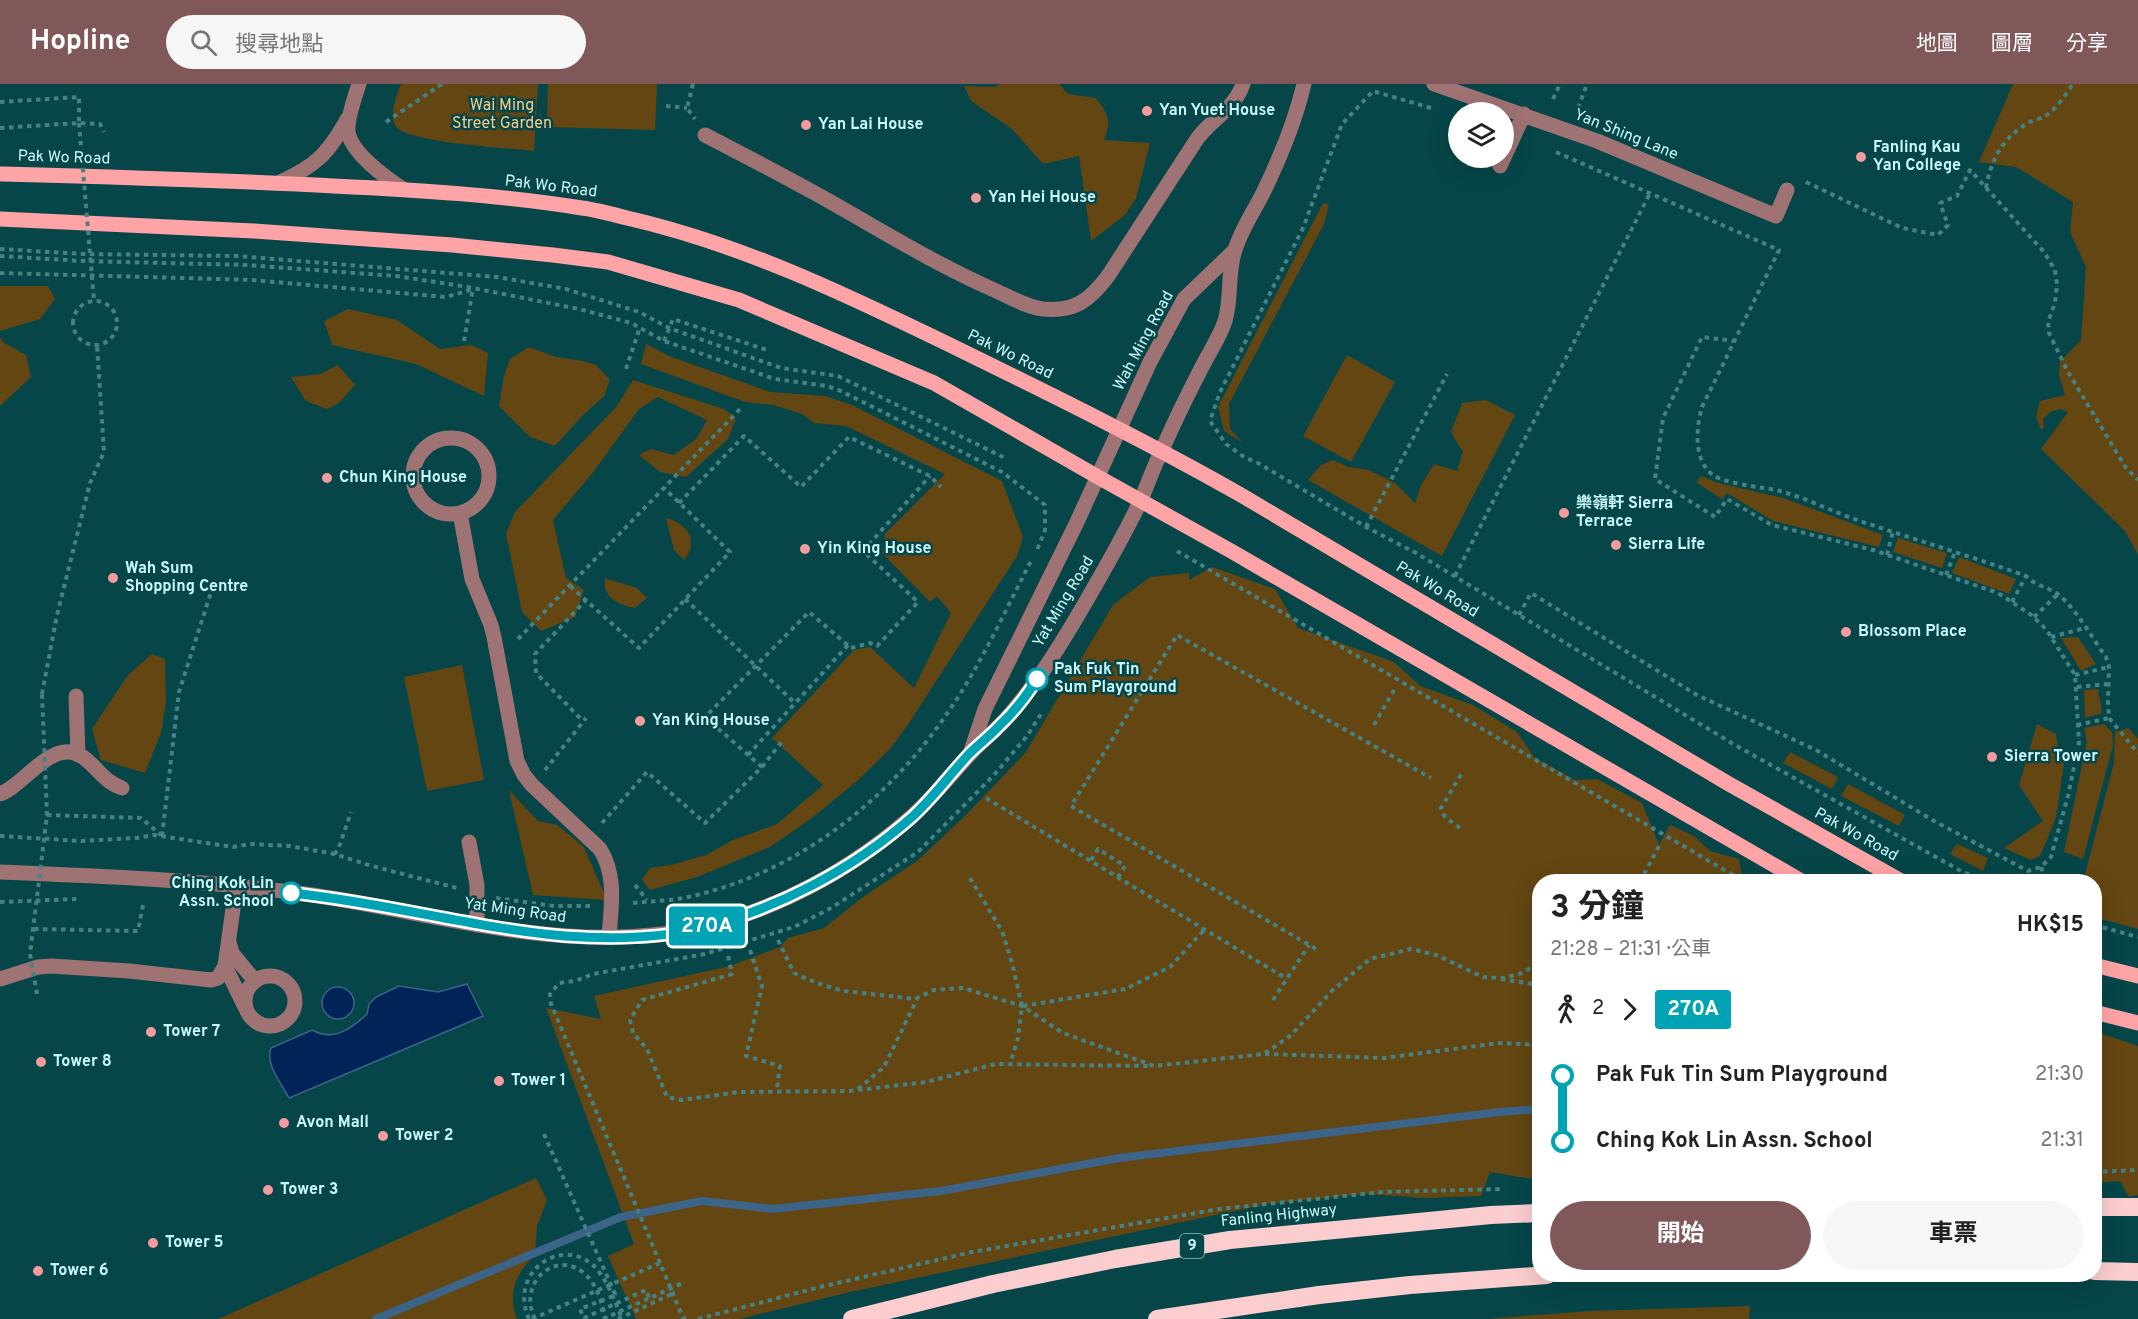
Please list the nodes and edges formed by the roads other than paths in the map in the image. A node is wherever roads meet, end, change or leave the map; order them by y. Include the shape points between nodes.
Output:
1 (358, 84) edge
2 (1243, 84) edge
3 (1304, 84) edge
4 (1434, 84) edge
5 (352, 110) junction
6 (1524, 114) junction
7 (705, 135) road end
8 (1514, 136) edge
9 (0, 174) edge
10 (278, 183) junction
11 (403, 189) junction
12 (1786, 189) dead end
13 (0, 219) edge
14 (1234, 251) junction
15 (1120, 430) junction
16 (1162, 450) junction
17 (1098, 477) junction
18 (1140, 501) junction
19 (460, 513) junction
20 (76, 696) dead end
21 (970, 754) junction
22 (78, 755) junction
23 (123, 788) dead end
24 (0, 794) edge
25 (469, 842) dead end
26 (0, 872) edge
27 (1789, 874) edge
28 (1889, 874) edge
29 (236, 887) junction
30 (477, 925) junction
31 (609, 937) junction
32 (229, 942) junction
33 (225, 966) junction
34 (2102, 968) edge
35 (2138, 976) edge
36 (0, 979) edge
37 (255, 981) junction
38 (247, 1011) junction
39 (2102, 1014) edge
40 (2138, 1023) edge
41 (2102, 1207) edge
42 (2138, 1207) edge
43 (1532, 1213) edge
44 (2102, 1272) edge
45 (2138, 1272) edge
46 (1532, 1276) edge
47 (852, 1319) edge
48 (1157, 1319) edge

1 - 5 street
2 - 7 street via 1231,106 1197,139 1094,294 1063,309 1041,309 944,268
3 - 14 street, Wah Ming Road via 1289,135
4 - 6 street, Yan Shing Lane
5 - 10 street via 323,154 302,172
5 - 11 street via 348,129 351,140 381,174
6 - 8 street
6 - 12 street, Yan Shing Lane via 1776,216
9 - 10 main road, Pak Wo Road
10 - 11 main road, Pak Wo Road
11 - 15 main road, Pak Wo Road via 584,208 674,229 746,253 913,327
13 - 17 main road via 452,245 608,262 739,300 934,383
14 - 15 street, Wah Ming Road via 1184,299
14 - 16 street, Wah Ming Road via 1225,322
15 - 16 main road, Pak Wo Road
15 - 17 street, Wah Ming Road
16 - 18 street, Yat Ming Road
16 - 28 main road, Pak Wo Road
17 - 18 main road
17 - 21 street, Yat Ming Road via 985,709
18 - 21 street, Yat Ming Road via 1055,654 1002,724
18 - 27 main road
19 - 19 street via 437,512 419,497 414,486 415,463 421,453 442,440 468,442 486,461 487,486 472,508
19 - 31 street via 472,579 494,637 517,761 532,786 604,856 610,870
20 - 22 street
21 - 31 street, Yat Ming Road via 912,817 871,849 787,897 694,930
22 - 23 street via 112,784
22 - 24 street via 53,754
25 - 30 street via 477,893
26 - 29 street, Yat Ming Road via 115,876
29 - 30 street, Yat Ming Road via 336,899
29 - 32 street
30 - 31 street, Yat Ming Road
32 - 33 street
32 - 37 street via 232,953
33 - 36 street via 218,978 211,981 51,966
33 - 38 street
34 - 35 main road
37 - 38 street via 245,996
37 - 38 street via 267,976 283,979 293,993 293,1010 273,1026 257,1022
39 - 40 main road
41 - 42 highway
43 - 47 highway, Fanling Highway / 9 via 1230,1240 993,1284
44 - 45 highway
46 - 48 highway via 1319,1295

